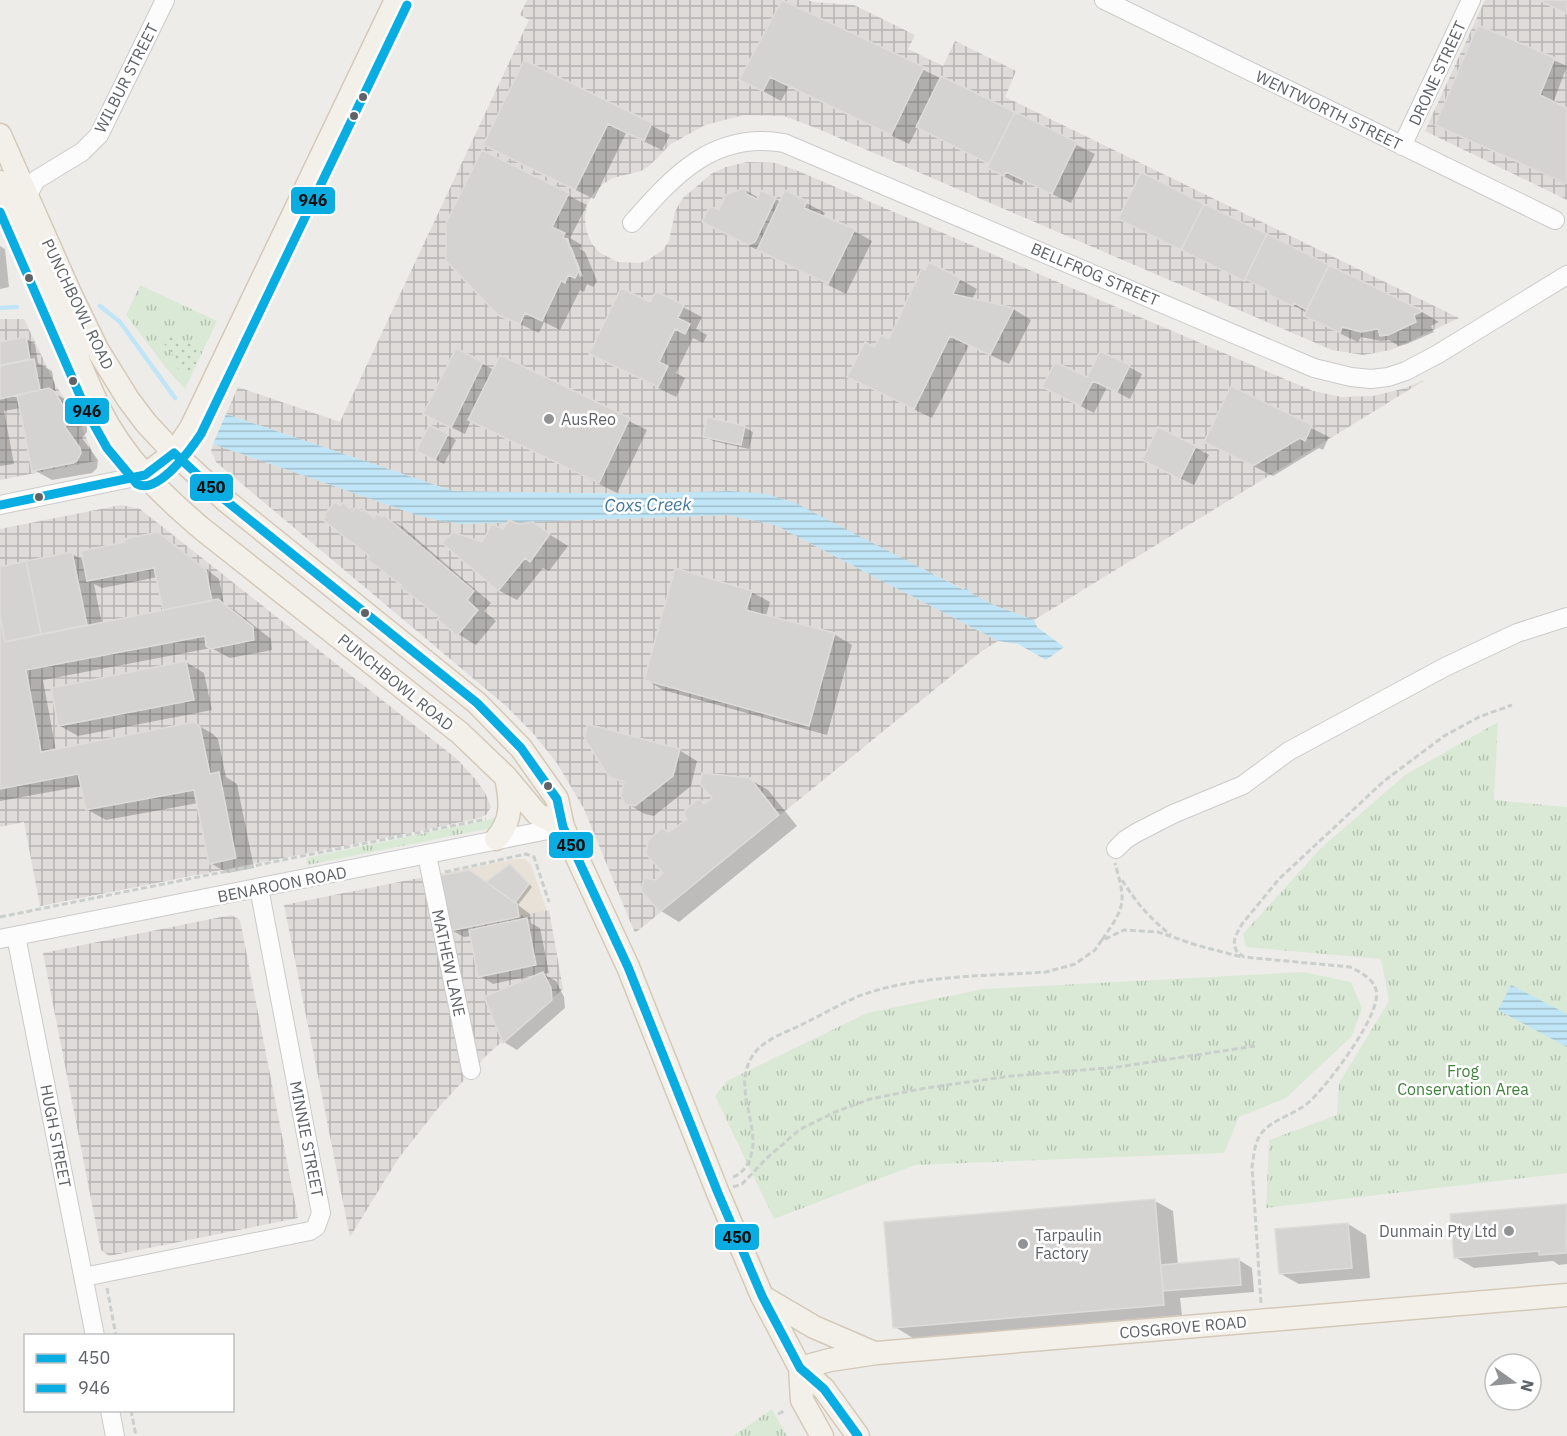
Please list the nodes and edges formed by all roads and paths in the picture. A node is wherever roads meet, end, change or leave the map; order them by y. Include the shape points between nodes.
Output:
1 (165, 0) edge
2 (396, 0) edge
3 (1104, 0) edge
4 (1471, 0) edge
5 (0, 135) edge
6 (1402, 146) junction
7 (0, 182) edge
8 (27, 196) junction
9 (1555, 220) dead end
10 (632, 223) dead end
11 (1567, 275) edge
12 (174, 453) junction
13 (145, 475) junction
14 (0, 506) edge
15 (1567, 617) edge
16 (1512, 705) dead end
17 (506, 777) junction
18 (491, 817) dead end
19 (563, 827) junction
20 (496, 839) junction
21 (1116, 849) joint
22 (427, 855) junction
23 (437, 873) dead end
24 (1121, 878) junction
25 (259, 888) junction
26 (549, 902) dead end
27 (0, 917) edge
28 (1175, 937) junction
29 (8, 938) edge
30 (1101, 941) junction
31 (1244, 957) junction
32 (1255, 1046) dead end
33 (471, 1070) dead end
34 (716, 1189) junction
35 (84, 1277) junction
36 (105, 1280) dead end
37 (1567, 1295) edge
38 (762, 1296) junction
39 (1262, 1320) junction
40 (95, 1334) edge
41 (116, 1334) edge
42 (877, 1353) junction
43 (800, 1368) junction
44 (110, 1412) edge
45 (131, 1412) edge
46 (115, 1436) edge
47 (136, 1436) edge
48 (822, 1436) edge
49 (858, 1436) edge

1 - 8 street, WILBUR STREET via 99,135 64,165 36,180
2 - 12 main road via 191,428
3 - 6 street, WENTWORTH STREET
4 - 6 street, DRONE STREET
5 - 8 main road, PUNCHBOWL ROAD
6 - 9 street, WENTWORTH STREET
7 - 13 main road, PUNCHBOWL ROAD via 99,408 117,441
8 - 12 main road, PUNCHBOWL ROAD via 98,349 128,399
10 - 11 street, BELLFROG STREET via 664,186 710,152 743,141 784,143 1314,368 1371,379 1422,364
12 - 13 main road
12 - 19 main road, PUNCHBOWL ROAD via 225,500 494,719 548,783 557,799
13 - 14 street
13 - 17 main road, PUNCHBOWL ROAD via 201,528 460,733
15 - 21 street via 1517,633 1463,658 1321,733 1243,785 1173,814 1136,833
16 - 31 path via 1444,736 1384,781 1279,879 1235,937 1237,952
17 - 19 main road, PUNCHBOWL ROAD via 537,814
17 - 20 main road via 510,813 504,831
18 - 27 path
19 - 20 street, BENAROON ROAD
19 - 34 main road, PUNCHBOWL ROAD via 628,967
20 - 22 street, BENAROON ROAD
21 - 24 path via 1115,862
22 - 25 street, BENAROON ROAD
22 - 33 street, MATHEW LANE
23 - 26 path via 526,855 534,857
24 - 28 path via 1145,913
24 - 30 path via 1123,901
25 - 29 street, BENAROON ROAD
25 - 35 street, MINNIE STREET via 321,1213 319,1221 310,1231
28 - 30 path via 1134,929
28 - 31 path
29 - 35 street, HUGH STREET
30 - 34 path via 1086,956 1063,969 933,979 871,992 774,1038 754,1055 746,1076 745,1096 753,1138 750,1156 739,1175
31 - 39 path via 1350,967 1374,984 1377,993 1366,1026 1327,1084 1308,1104 1261,1134 1255,1148 1252,1166
32 - 34 path via 1137,1065 1011,1076 870,1100 799,1130 742,1184
34 - 38 main road, PUNCHBOWL ROAD
35 - 40 street, HUGH STREET
36 - 41 path
37 - 39 main road, COSGROVE ROAD
38 - 42 main road via 814,1327
38 - 43 main road, PUNCHBOWL ROAD
39 - 42 main road, COSGROVE ROAD
42 - 43 main road, COSGROVE ROAD
43 - 48 main road, PUNCHBOWL ROAD via 802,1400
43 - 49 main road, PUNCHBOWL ROAD via 824,1389
44 - 46 street
45 - 47 path

